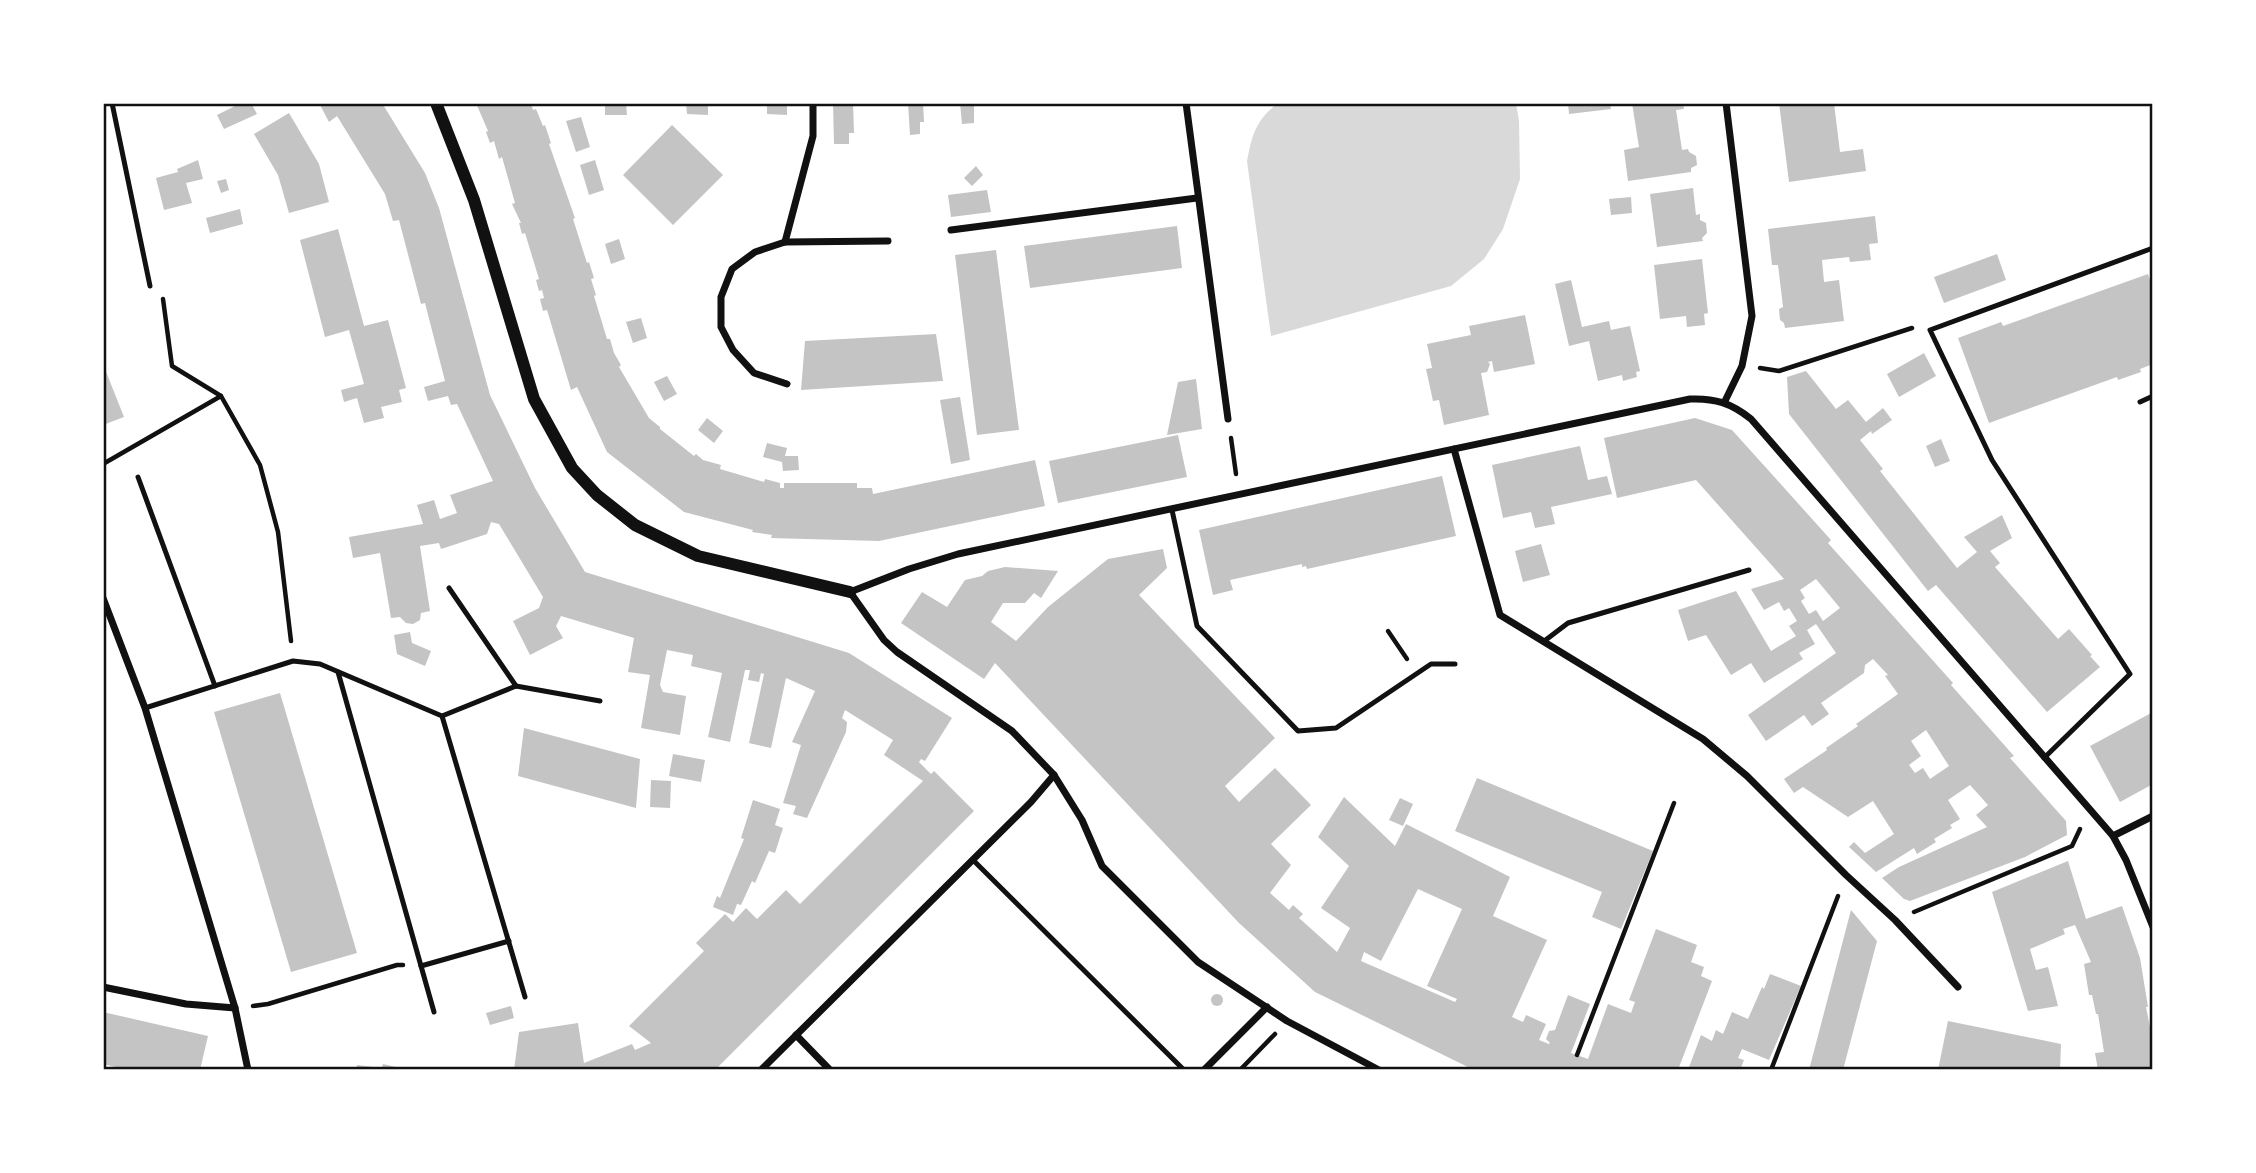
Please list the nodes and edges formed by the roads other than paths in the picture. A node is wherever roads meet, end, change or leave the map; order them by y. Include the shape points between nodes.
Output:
1 (112, 103) edge
2 (436, 103) edge
3 (813, 103) edge
4 (1186, 103) edge
5 (1726, 103) edge
6 (1198, 198) junction
7 (951, 230) dead end
8 (888, 241) dead end
9 (785, 242) junction
10 (2152, 249) edge
11 (150, 286) road end
12 (787, 384) dead end
13 (2153, 396) edge
14 (1724, 401) junction
15 (2140, 402) dead end
16 (1228, 419) road end
17 (1454, 449) junction
18 (138, 477) dead end
19 (1172, 510) junction
20 (1749, 570) dead end
21 (449, 588) dead end
22 (850, 592) junction
23 (104, 602) edge
24 (1543, 642) junction
25 (1455, 664) dead end
26 (338, 672) junction
27 (215, 686) junction
28 (516, 686) junction
29 (600, 701) dead end
30 (145, 708) junction
31 (442, 716) junction
32 (2044, 758) junction
33 (1054, 775) junction
34 (2153, 816) edge
35 (2113, 836) junction
36 (973, 860) junction
37 (2153, 927) edge
38 (509, 942) junction
39 (421, 966) junction
40 (103, 987) edge
41 (1958, 987) dead end
42 (525, 997) dead end
43 (1267, 1007) junction
44 (235, 1008) junction
45 (434, 1012) dead end
46 (796, 1035) junction
47 (248, 1070) edge
48 (761, 1070) edge
49 (830, 1070) edge
50 (1184, 1070) edge
51 (1204, 1070) edge
52 (1379, 1070) edge

1 - 11 lane
2 - 22 street via 474,200 534,399 572,468 635,525 698,556
3 - 9 street via 813,136
4 - 6 street
5 - 14 street via 1752,316 1742,366
6 - 7 street
6 - 16 street
8 - 9 street
9 - 12 street via 755,252 732,269 721,297 721,327 733,350 754,373
10 - 32 lane via 1930,330 1992,460 2130,674
13 - 15 lane
14 - 17 street via 1690,399
14 - 32 street via 1751,419
17 - 19 street
17 - 24 street via 1500,615
18 - 27 lane
19 - 22 street via 958,554
19 - 25 lane via 1197,626 1298,731 1336,729 1430,664
20 - 24 lane via 1568,623
21 - 28 lane
22 - 33 street via 897,652 1012,731
23 - 30 street
24 - 41 street via 1703,740 1747,776
26 - 27 lane via 293,661
26 - 31 lane
26 - 39 lane
27 - 30 lane
28 - 29 lane
28 - 31 lane
30 - 44 street
31 - 38 lane
32 - 35 street
33 - 36 street
33 - 43 street via 1082,820 1102,866 1198,962
34 - 35 street
35 - 37 street
36 - 46 street
36 - 50 lane
38 - 39 lane
38 - 42 lane
39 - 45 lane
40 - 44 street via 186,1004
43 - 51 street
43 - 52 street
44 - 47 street
46 - 48 street
46 - 49 street

